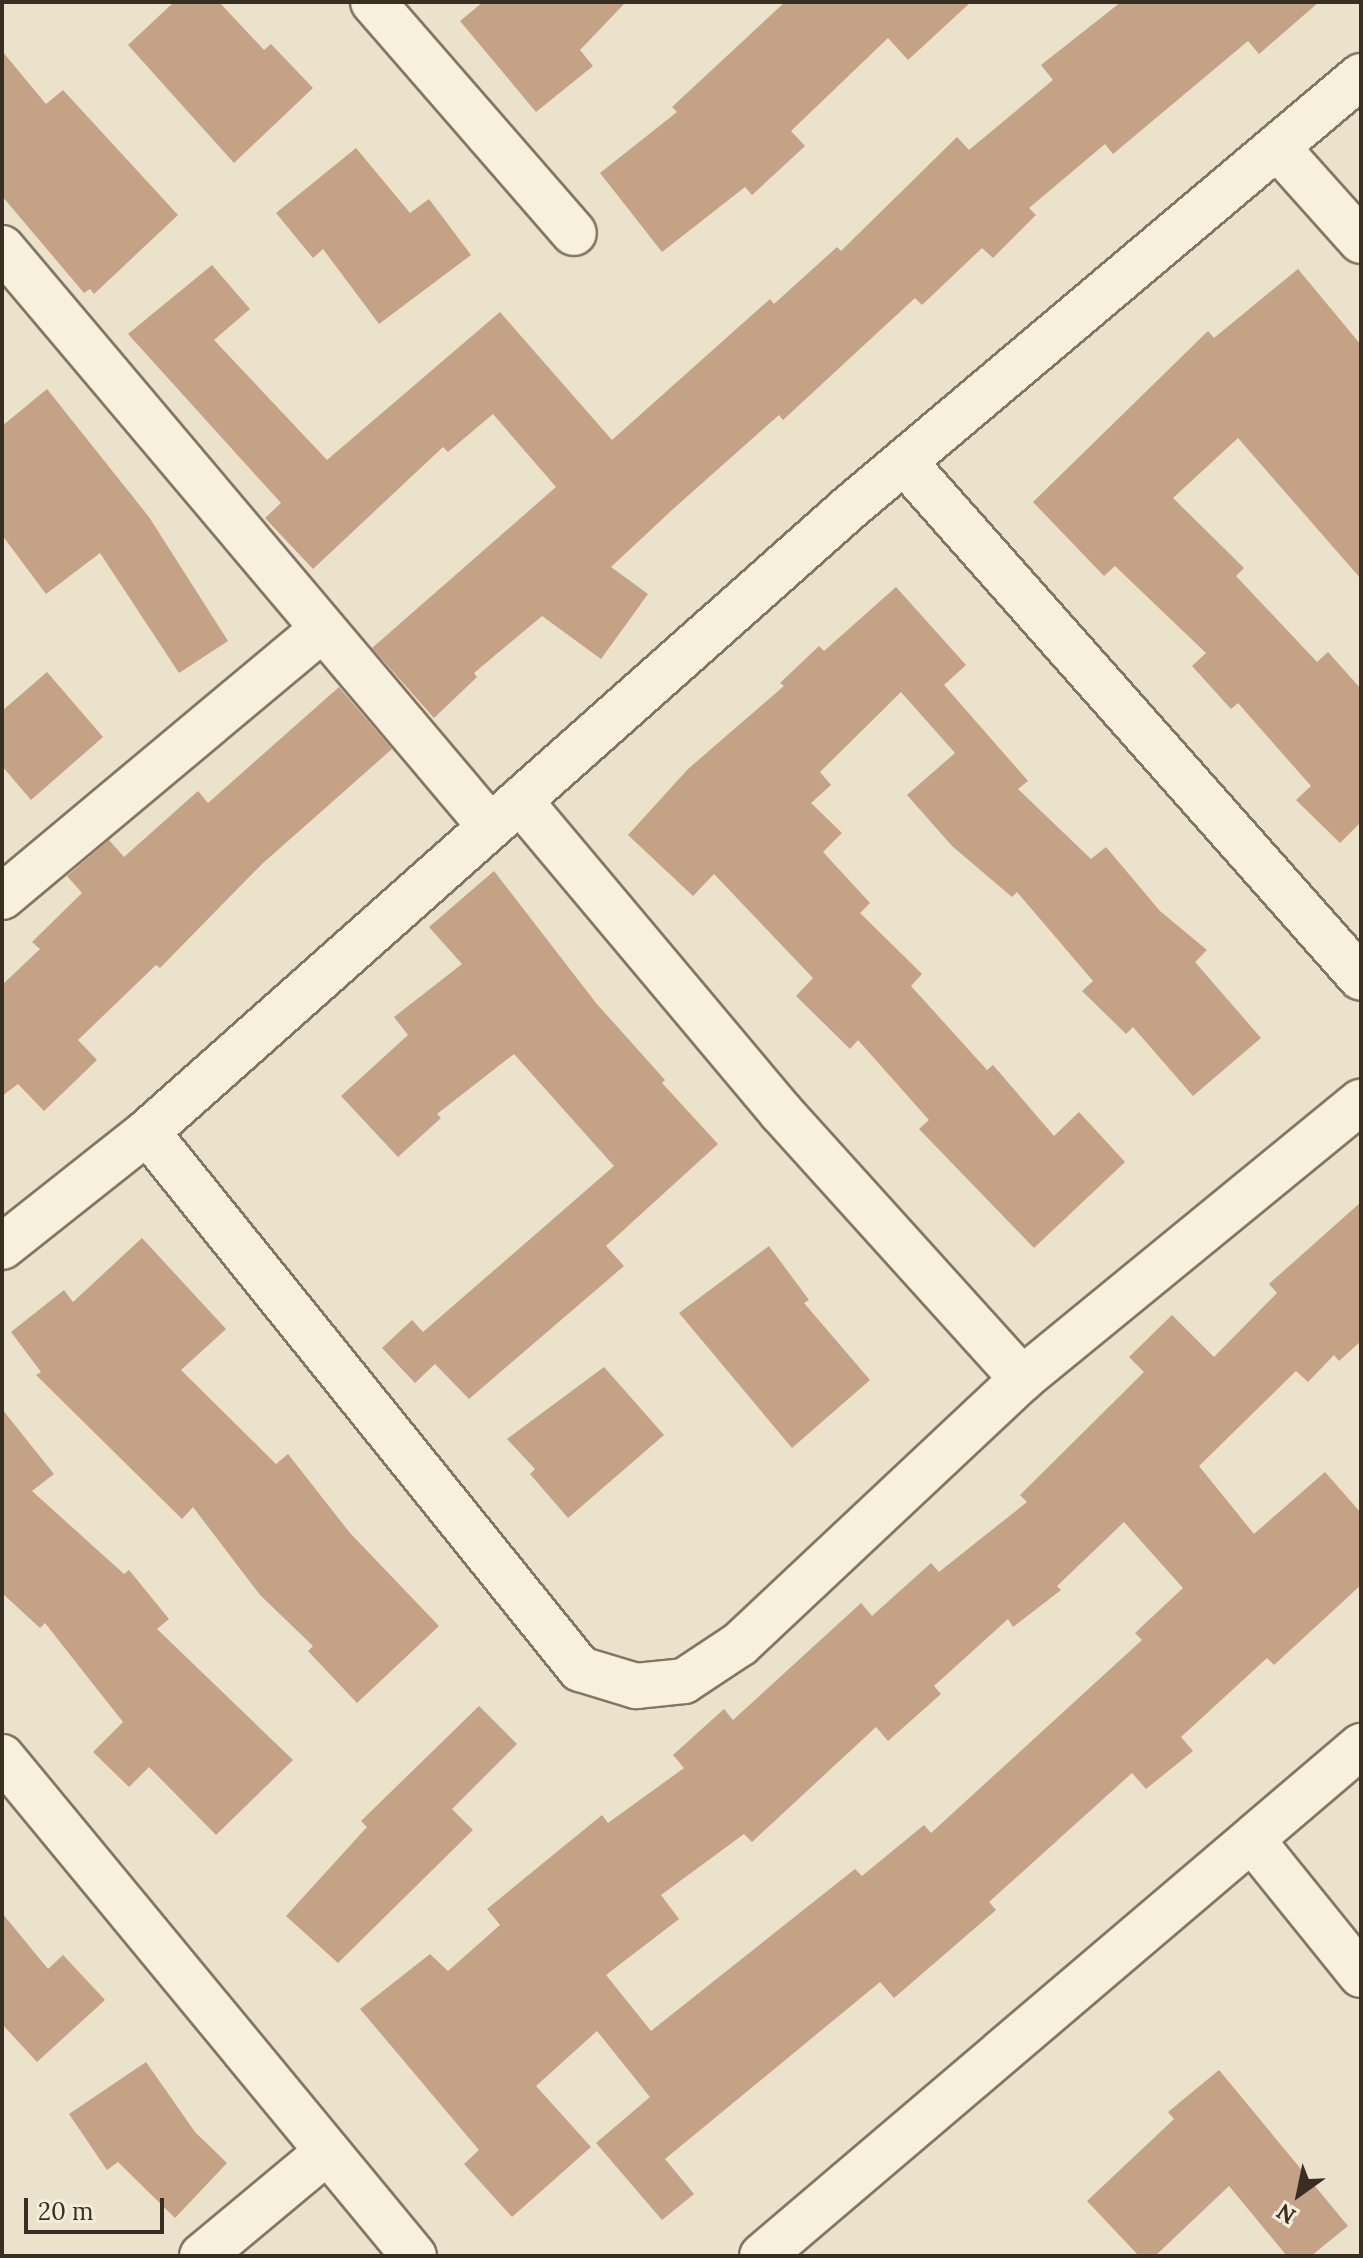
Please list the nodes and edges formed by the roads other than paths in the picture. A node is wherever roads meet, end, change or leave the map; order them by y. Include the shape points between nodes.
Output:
1 (373, 2) edge
2 (1361, 76) edge
3 (1277, 147) junction
4 (574, 233) dead end
5 (1361, 241) edge
6 (2, 248) edge
7 (906, 464) junction
8 (322, 629) junction
9 (504, 812) junction
10 (2, 897) edge
11 (1361, 978) edge
12 (1361, 1102) edge
13 (147, 1132) junction
14 (2, 1247) edge
15 (1022, 1379) junction
16 (1361, 1746) edge
17 (2, 1757) edge
18 (1253, 1841) junction
19 (1361, 1975) edge
20 (327, 2152) junction
21 (202, 2256) edge
22 (414, 2256) edge
23 (762, 2256) edge

1 - 4 street
2 - 3 street
3 - 5 street
3 - 7 street
6 - 8 street
7 - 9 street via 849,508
7 - 11 street
8 - 9 street
8 - 10 street
9 - 13 street
9 - 15 street
12 - 15 street
13 - 14 street
13 - 15 street via 580,1669 636,1686 684,1681 740,1644
16 - 18 street
17 - 20 street
18 - 19 street
18 - 23 street
20 - 21 street
20 - 22 street

